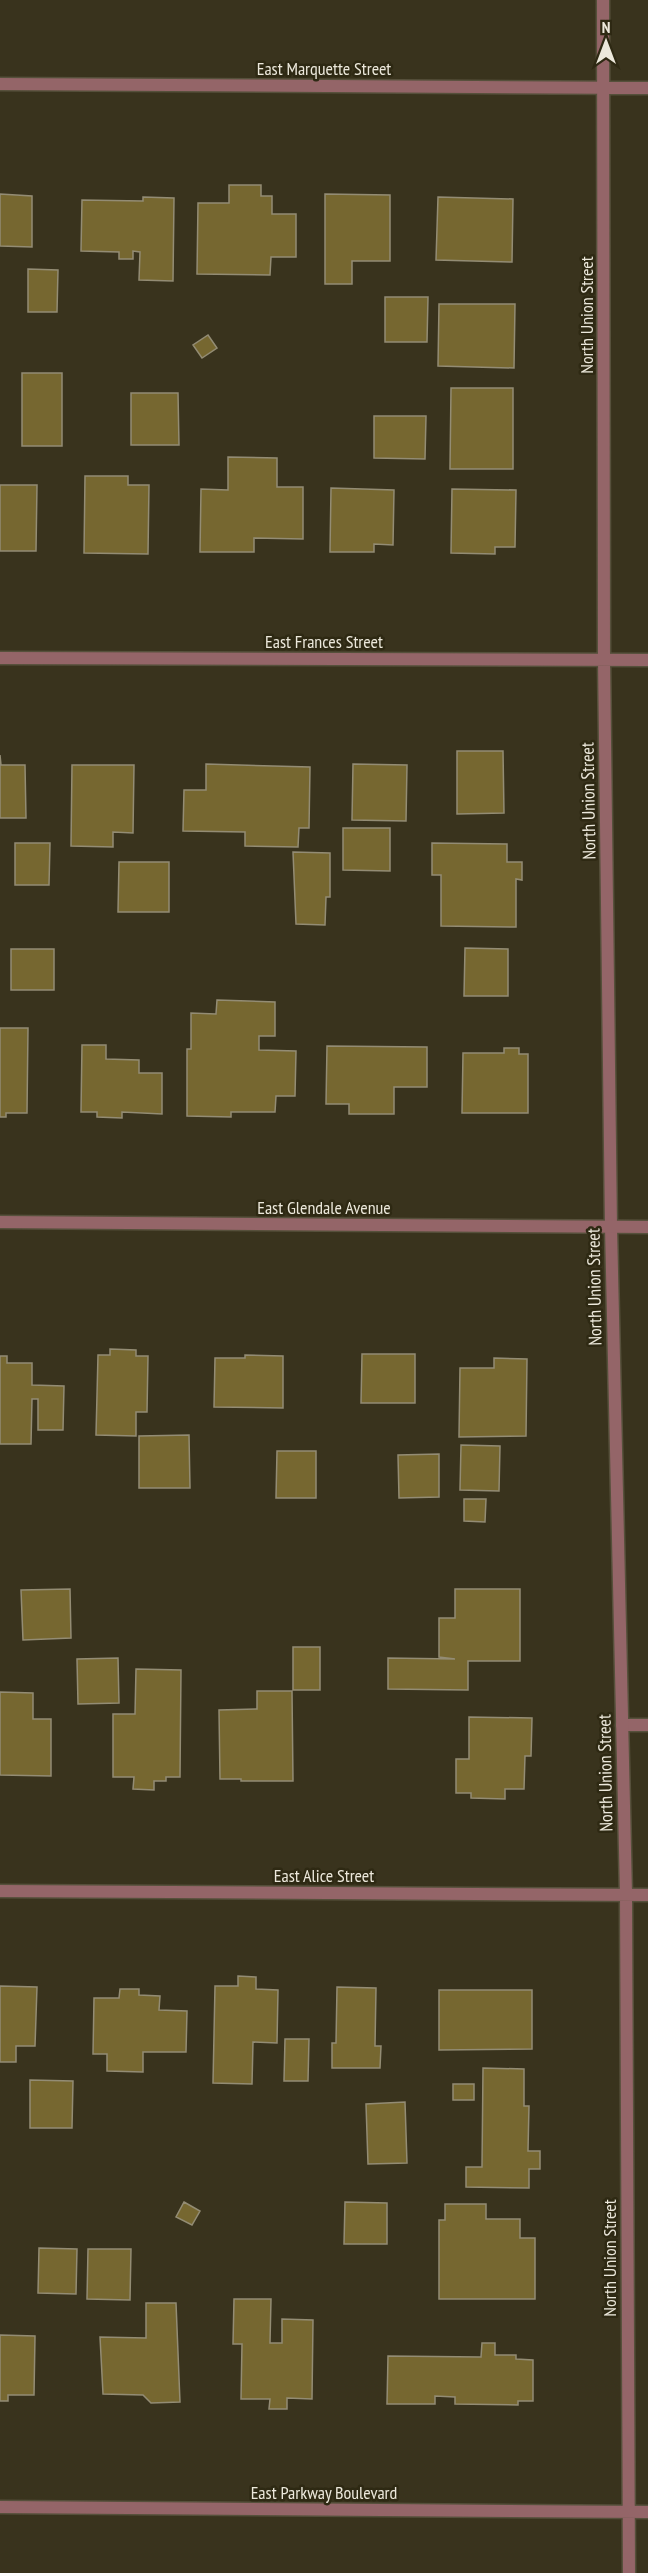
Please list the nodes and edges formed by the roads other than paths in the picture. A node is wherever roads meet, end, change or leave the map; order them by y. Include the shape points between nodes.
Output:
1 (603, 0) edge
2 (0, 84) edge
3 (605, 88) junction
4 (648, 88) edge
5 (0, 658) edge
6 (604, 660) junction
7 (648, 660) edge
8 (0, 1222) edge
9 (611, 1227) junction
10 (648, 1227) edge
11 (622, 1725) junction
12 (648, 1725) edge
13 (0, 1891) edge
14 (626, 1895) junction
15 (648, 1895) edge
16 (0, 2507) edge
17 (628, 2512) junction
18 (648, 2512) edge
19 (629, 2573) edge

1 - 3 street, North Union Street
2 - 3 street, East Marquette Street
3 - 4 street, East Marquette Street
3 - 6 street, North Union Street
5 - 6 street, East Frances Street
6 - 7 street, East Frances Street
6 - 9 street, North Union Street
8 - 9 street, East Glendale Avenue
9 - 10 street, East Glendale Avenue
9 - 11 street, North Union Street
11 - 12 street
11 - 14 street, North Union Street
13 - 14 street, East Alice Street
14 - 15 street, East Alice Street
14 - 17 street, North Union Street
16 - 17 street, East Parkway Boulevard
17 - 18 street, East Parkway Boulevard
17 - 19 street, North Union Street

